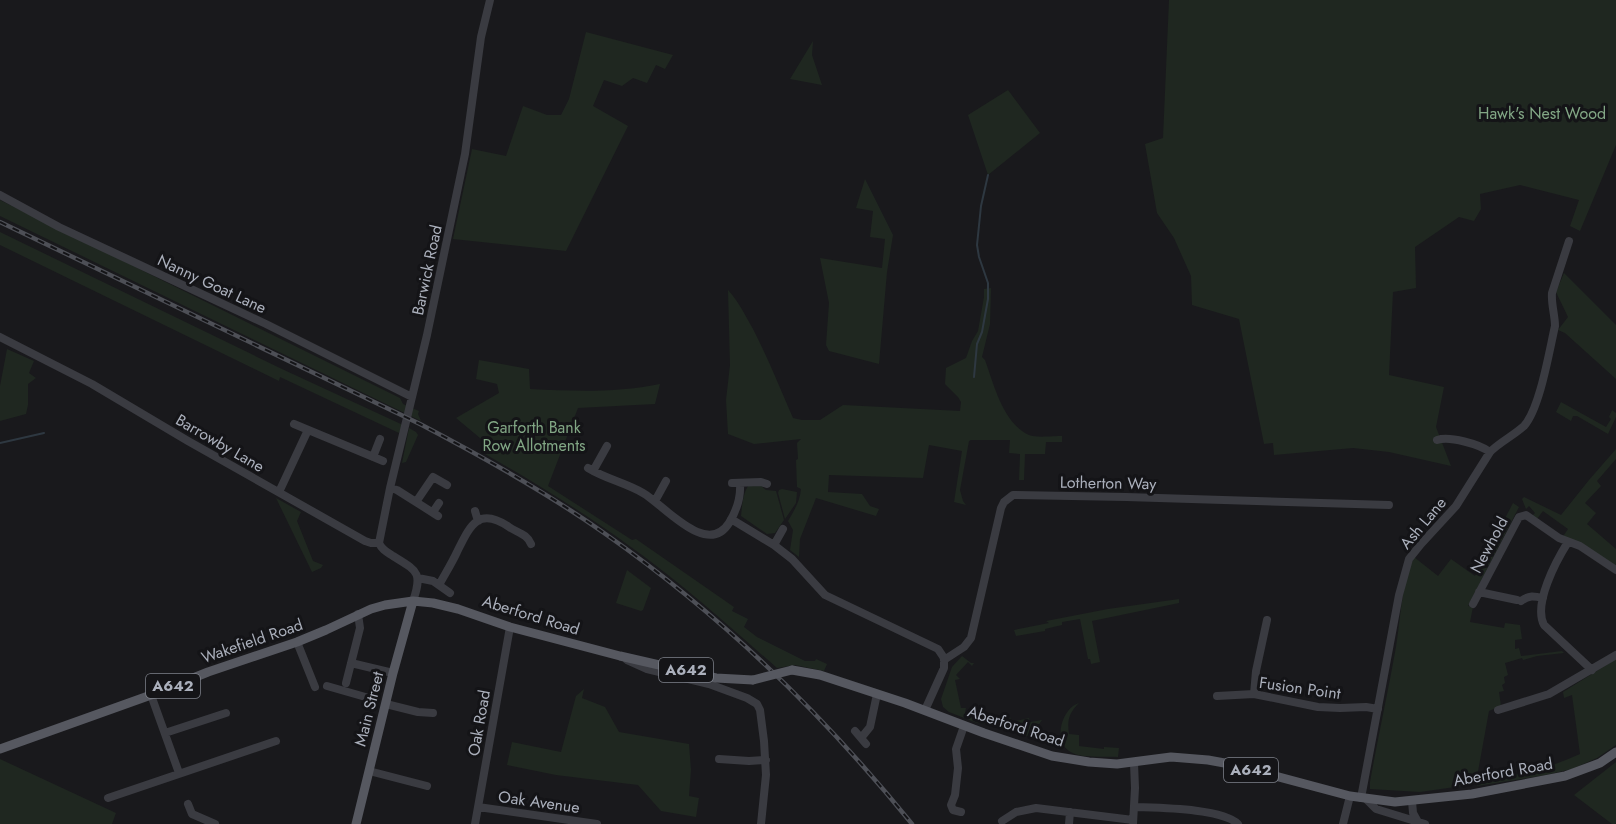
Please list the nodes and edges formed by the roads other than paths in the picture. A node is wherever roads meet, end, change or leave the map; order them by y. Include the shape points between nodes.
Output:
1 (490, 0) edge
2 (0, 195) edge
3 (1569, 241) dead end
4 (0, 337) edge
5 (412, 397) junction
6 (294, 424) dead end
7 (308, 430) junction
8 (380, 439) dead end
9 (1437, 440) dead end
10 (608, 446) dead end
11 (1490, 453) junction
12 (372, 457) junction
13 (383, 461) dead end
14 (666, 481) dead end
15 (767, 484) dead end
16 (447, 485) dead end
17 (390, 488) junction
18 (279, 492) junction
19 (654, 501) junction
20 (416, 502) junction
21 (439, 503) dead end
22 (1389, 505) dead end
23 (475, 511) dead end
24 (731, 519) junction
25 (478, 521) junction
26 (783, 529) dead end
27 (1568, 542) junction
28 (379, 543) junction
29 (531, 544) dead end
30 (774, 545) junction
31 (1616, 570) edge
32 (418, 578) junction
33 (439, 585) junction
34 (1479, 592) junction
35 (450, 593) dead end
36 (1543, 598) junction
37 (413, 601) junction
38 (1473, 604) dead end
39 (358, 614) junction
40 (1267, 620) dead end
41 (510, 627) junction
42 (297, 642) junction
43 (1616, 655) edge
44 (620, 656) junction
45 (944, 660) junction
46 (351, 663) junction
47 (1592, 670) junction
48 (393, 673) junction
49 (346, 683) dead end
50 (327, 686) dead end
51 (315, 687) dead end
52 (877, 694) junction
53 (1254, 694) junction
54 (151, 695) junction
55 (1217, 696) dead end
56 (369, 698) dead end
57 (383, 702) junction
58 (1378, 709) junction
59 (925, 710) junction
60 (1498, 710) dead end
61 (226, 712) dead end
62 (433, 713) dead end
63 (964, 726) junction
64 (855, 731) dead end
65 (165, 733) junction
66 (276, 741) dead end
67 (0, 749) edge
68 (1616, 752) edge
69 (719, 759) dead end
70 (765, 760) junction
71 (1134, 763) junction
72 (369, 771) junction
73 (179, 773) junction
74 (427, 786) dead end
75 (1350, 796) junction
76 (108, 798) dead end
77 (1364, 799) junction
78 (1412, 801) junction
79 (188, 804) dead end
80 (478, 807) junction
81 (1134, 807) junction
82 (962, 812) dead end
83 (1070, 813) junction
84 (1002, 821) dead end
85 (1133, 822) edge
86 (1422, 823) edge
87 (216, 824) edge
88 (357, 824) edge
89 (475, 824) edge
90 (597, 824) edge
91 (761, 824) edge
92 (1069, 824) edge
93 (1238, 824) edge
94 (1343, 824) edge

1 - 5 street, Barwick Road via 479,48 465,154
2 - 5 street, Nanny Goat Lane
3 - 11 street, Ash Lane via 1552,293 1555,326 1537,401 1524,425
4 - 18 street, Barrowby Lane via 92,384
5 - 17 street, Barwick Road
6 - 7 street
7 - 12 street
7 - 18 street
8 - 12 street
9 - 11 street via 1445,438 1483,447
10 - 19 street via 590,470
11 - 58 street, Ash Lane via 1456,506 1409,559
12 - 13 street
14 - 19 street
15 - 24 street via 736,483 739,503
16 - 20 street via 433,477
17 - 20 street
17 - 28 street, Barwick Road
18 - 28 street, Barrowby Lane via 365,541
19 - 24 street via 700,533 720,532
20 - 21 street via 435,514
22 - 45 street, Lotherton Way via 1013,495 1001,508 971,638
23 - 25 street
24 - 30 street
25 - 29 street via 498,520 524,535
25 - 33 street via 467,530
26 - 30 street
27 - 31 street, Newhold
27 - 34 street, Newhold via 1526,515 1519,517
27 - 36 street via 1550,574
28 - 32 street, Barrowby Lane via 414,569
30 - 45 street via 825,595 934,647
32 - 33 street, Barrowby Lane
32 - 37 street
33 - 35 street, Barrowby Lane
34 - 36 street via 1519,601 1529,596
34 - 38 street, Newhold
36 - 47 street via 1540,617 1544,625
37 - 39 main road, Wakefield Road / A642
37 - 41 main road, Aberford Road / A642 via 458,609
37 - 48 main road, Main Street
39 - 42 main road, Wakefield Road / A642
39 - 46 street via 360,628
40 - 53 street
41 - 44 main road, Aberford Road / A642
41 - 80 street, Oak Road
42 - 51 street
42 - 54 main road, Wakefield Road / A642
43 - 47 street
44 - 52 main road, Aberford Road / A642, bridge via 716,678 753,680 792,670
44 - 70 street via 647,669 709,684 755,702 760,710
45 - 59 street
46 - 48 street
46 - 49 street
47 - 60 street via 1549,694
48 - 57 main road, Main Street
50 - 56 street
52 - 59 main road, Aberford Road / A642
52 - 64 street via 864,741
53 - 55 street, Fusion Point
53 - 58 street, Fusion Point via 1318,707
54 - 65 street
54 - 67 main road, Wakefield Road / A642
57 - 62 street
57 - 72 main road, Main Street
58 - 77 street, Ash Lane
59 - 63 main road, Aberford Road / A642
61 - 65 street
63 - 71 main road, Aberford Road / A642 via 1057,757 1101,764
63 - 82 street via 956,748 958,768 951,805 953,810
65 - 73 street
66 - 73 street
68 - 78 main road, Aberford Road / A642 via 1600,763 1565,776
69 - 70 street
70 - 91 street
71 - 75 main road, Aberford Road / A642 via 1171,758 1208,760
71 - 81 street
72 - 74 street
72 - 88 main road, Main Street
73 - 76 street
75 - 77 main road, Aberford Road / A642
75 - 94 street
77 - 78 main road, Aberford Road / A642
77 - 86 street via 1376,808
78 - 86 street via 1413,813
79 - 87 street via 192,814
80 - 89 street, Oak Road
80 - 90 street, Oak Avenue
81 - 85 street
81 - 93 street via 1205,813
83 - 84 street via 1031,809
83 - 85 street
83 - 92 street

